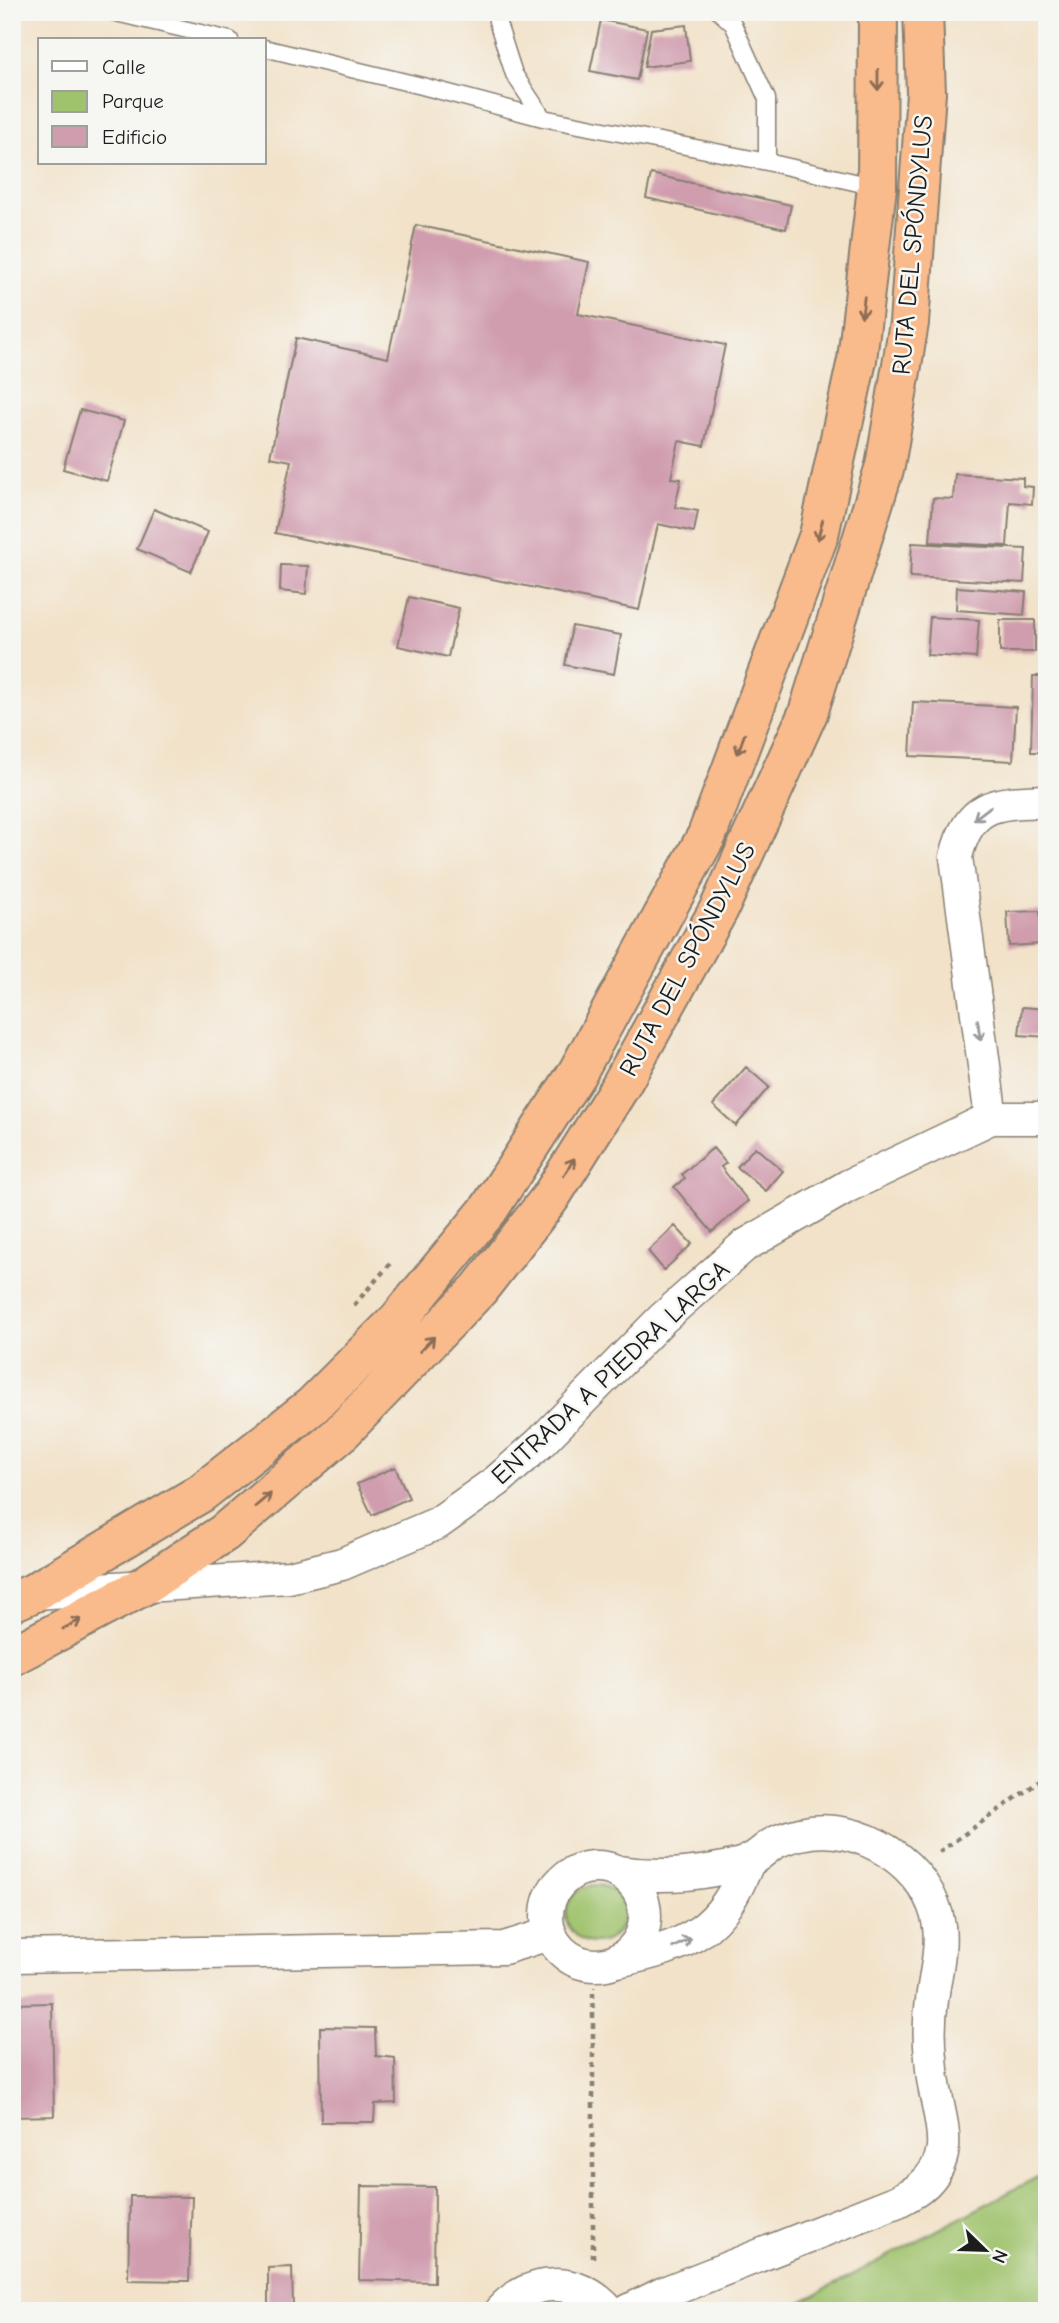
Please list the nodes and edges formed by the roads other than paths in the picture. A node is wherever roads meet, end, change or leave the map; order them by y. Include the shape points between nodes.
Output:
1 (112, 12) edge
2 (498, 12) edge
3 (720, 12) edge
4 (878, 12) edge
5 (923, 12) edge
6 (222, 38) edge
7 (266, 48) edge
8 (543, 118) junction
9 (767, 162) junction
10 (877, 187) junction
11 (1047, 801) edge
12 (991, 1118) junction
13 (1047, 1118) edge
14 (145, 1586) junction
15 (23, 1597) edge
16 (12, 1656) edge
17 (750, 1860) junction
18 (619, 1872) junction
19 (550, 1934) junction
20 (12, 1956) edge
21 (605, 1963) junction
22 (601, 2303) edge
23 (500, 2311) edge
24 (628, 2311) edge

1 - 6 lane
2 - 8 lane via 514,75
3 - 9 lane via 733,24 767,99
4 -> 10 highway, RUTA DEL SPÓNDYLUS
14 -> 5 highway, RUTA DEL SPÓNDYLUS via 224,1532 339,1436 479,1289 550,1198 621,1085 719,909 808,713 885,466 909,324 926,93
7 - 8 lane
8 - 9 lane
9 - 10 lane
10 -> 15 highway, RUTA DEL SPÓNDYLUS via 857,360 819,535 707,835 577,1073 489,1209 398,1320 312,1406 201,1493
11 -> 12 street via 986,808 969,823 956,857
12 - 13 street, ENTRADA A PIEDRA LARGA
12 - 14 street, ENTRADA A PIEDRA LARGA via 848,1186 744,1246 662,1319 540,1444 438,1523 342,1564 289,1577
14 - 15 street, ENTRADA A PIEDRA LARGA
16 -> 14 highway, RUTA DEL SPÓNDYLUS
17 - 18 street via 668,1876
21 -> 17 street via 672,1948 697,1935 738,1888
17 - 24 street via 774,1843 802,1833 833,1831 893,1853 929,1894 939,1926 930,2043 945,2142 938,2166 921,2187 898,2201
18 - 19 street via 603,1866 585,1867 557,1885 549,1900
18 - 21 street via 640,1894 644,1925 630,1952
19 - 20 street via 504,1948
19 - 21 street via 567,1956 579,1963
22 - 23 street via 568,2285 547,2285 526,2290

